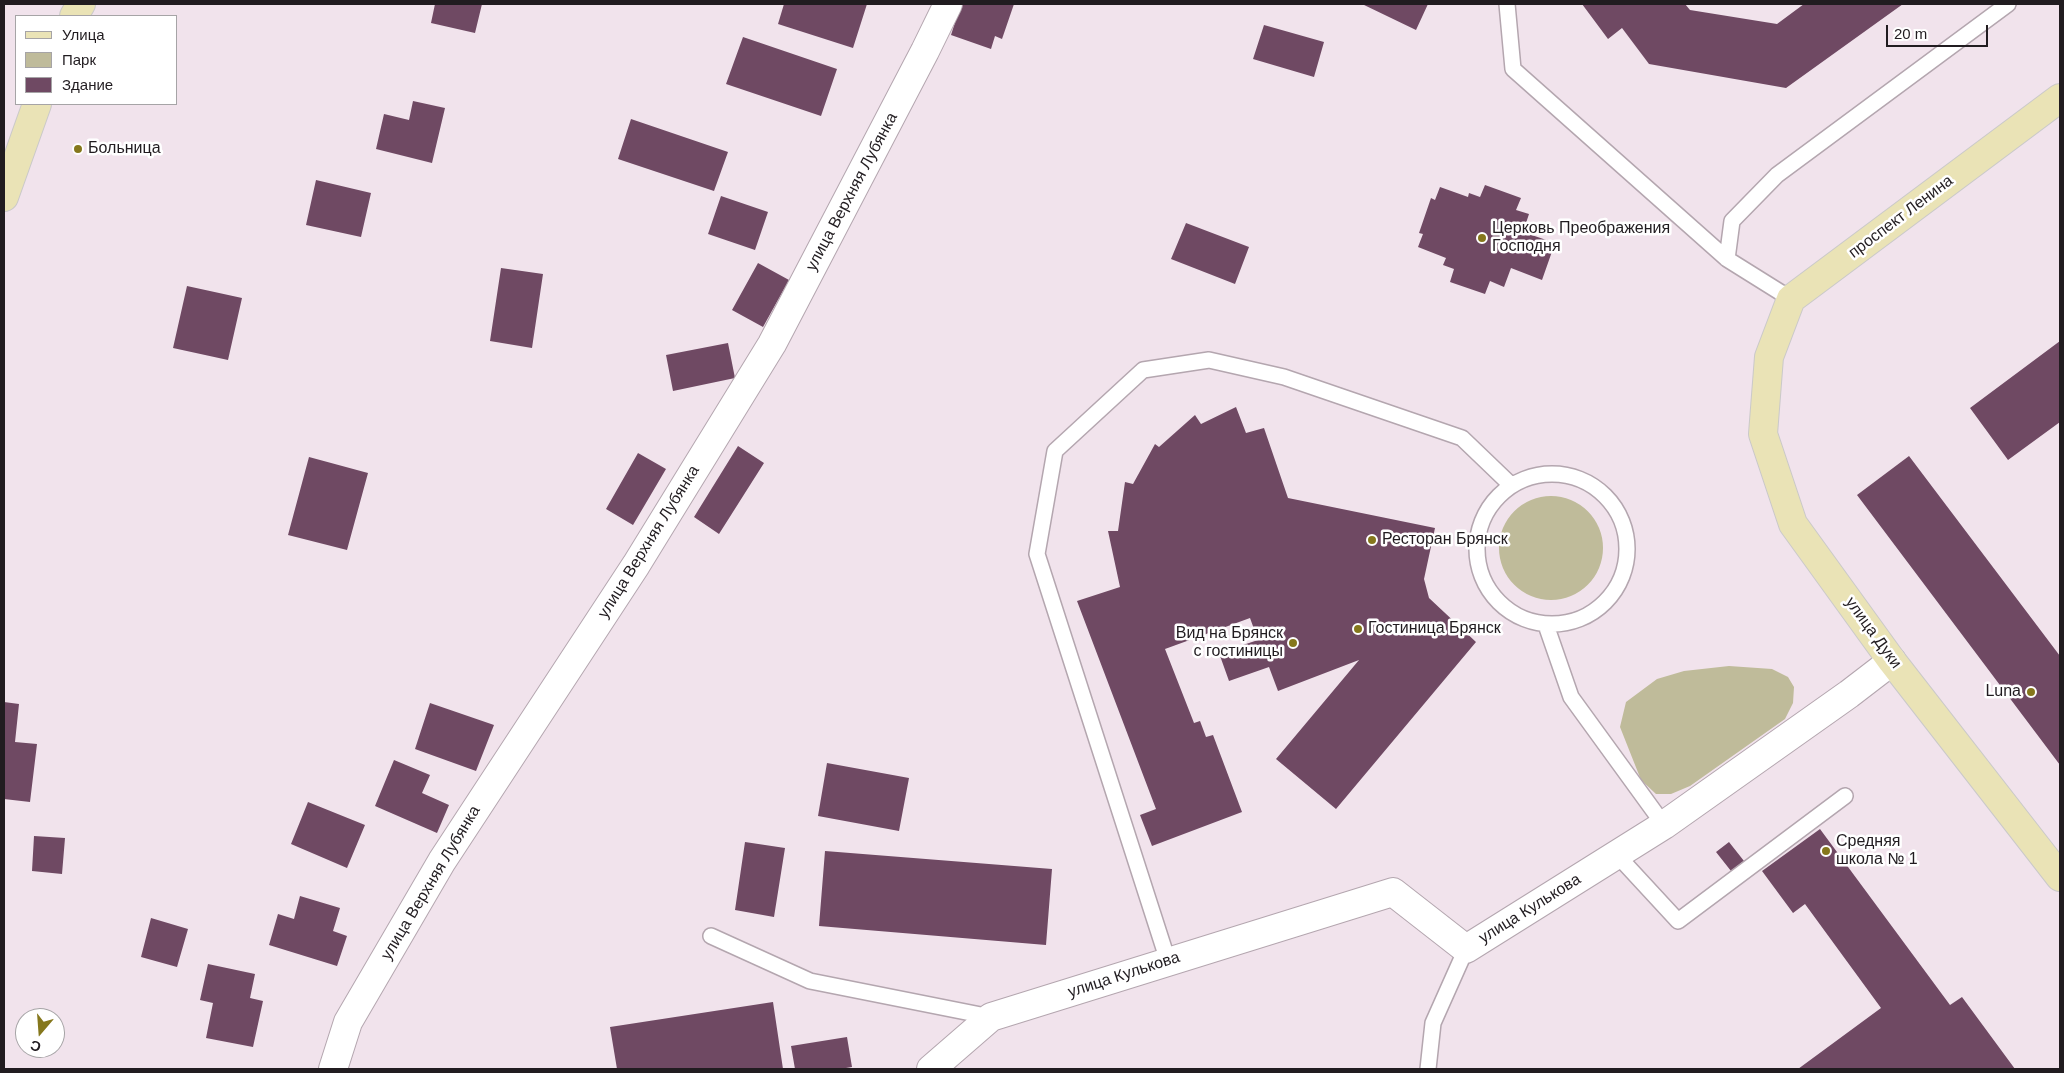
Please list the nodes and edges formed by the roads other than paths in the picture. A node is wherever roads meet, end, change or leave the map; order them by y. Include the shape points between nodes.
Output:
1 (81, 4) edge
2 (948, 4) edge
3 (1507, 4) edge
4 (2008, 4) edge
5 (75, 15) edge
6 (2060, 98) edge
7 (37, 105) edge
8 (4, 197) edge
9 (1727, 259) junction
10 (1791, 299) junction
11 (1511, 485) junction
12 (1546, 625) junction
13 (1892, 661) junction
14 (1844, 796) dead end
15 (1664, 826) junction
16 (1617, 855) junction
17 (2060, 877) edge
18 (711, 936) dead end
19 (1466, 949) junction
20 (1168, 961) junction
21 (990, 1018) junction
22 (332, 1069) edge
23 (932, 1069) edge
24 (1428, 1069) edge

1 - 5 main road
2 - 22 street, улица Верхняя Лубянка via 772,344 636,565 442,861 348,1022
3 - 9 lane via 1513,69
4 - 9 lane via 1777,175 1732,221
6 - 10 main road, проспект Ленина
7 - 8 main road
9 - 10 lane
10 - 13 main road, улица Дуки via 1769,357 1763,434 1794,524
11 - 12 lane via 1484,513 1477,537 1477,562 1485,586 1501,605 1522,618
11 - 12 lane via 1520,479 1545,473 1570,474 1592,484 1611,501 1623,523 1628,548 1624,572 1612,595 1594,612 1571,622
11 - 20 lane via 1462,438 1284,378 1209,360 1143,370 1055,451 1037,554
12 - 15 lane via 1571,697
13 - 15 street, улица Кулькова
13 - 17 main road, улица Дуки
14 - 16 lane via 1678,921
15 - 16 street, улица Кулькова
16 - 19 street, улица Кулькова
18 - 21 lane via 810,981
19 - 20 street, улица Кулькова via 1393,892
19 - 24 lane via 1433,1023
20 - 21 street, улица Кулькова
21 - 23 street

